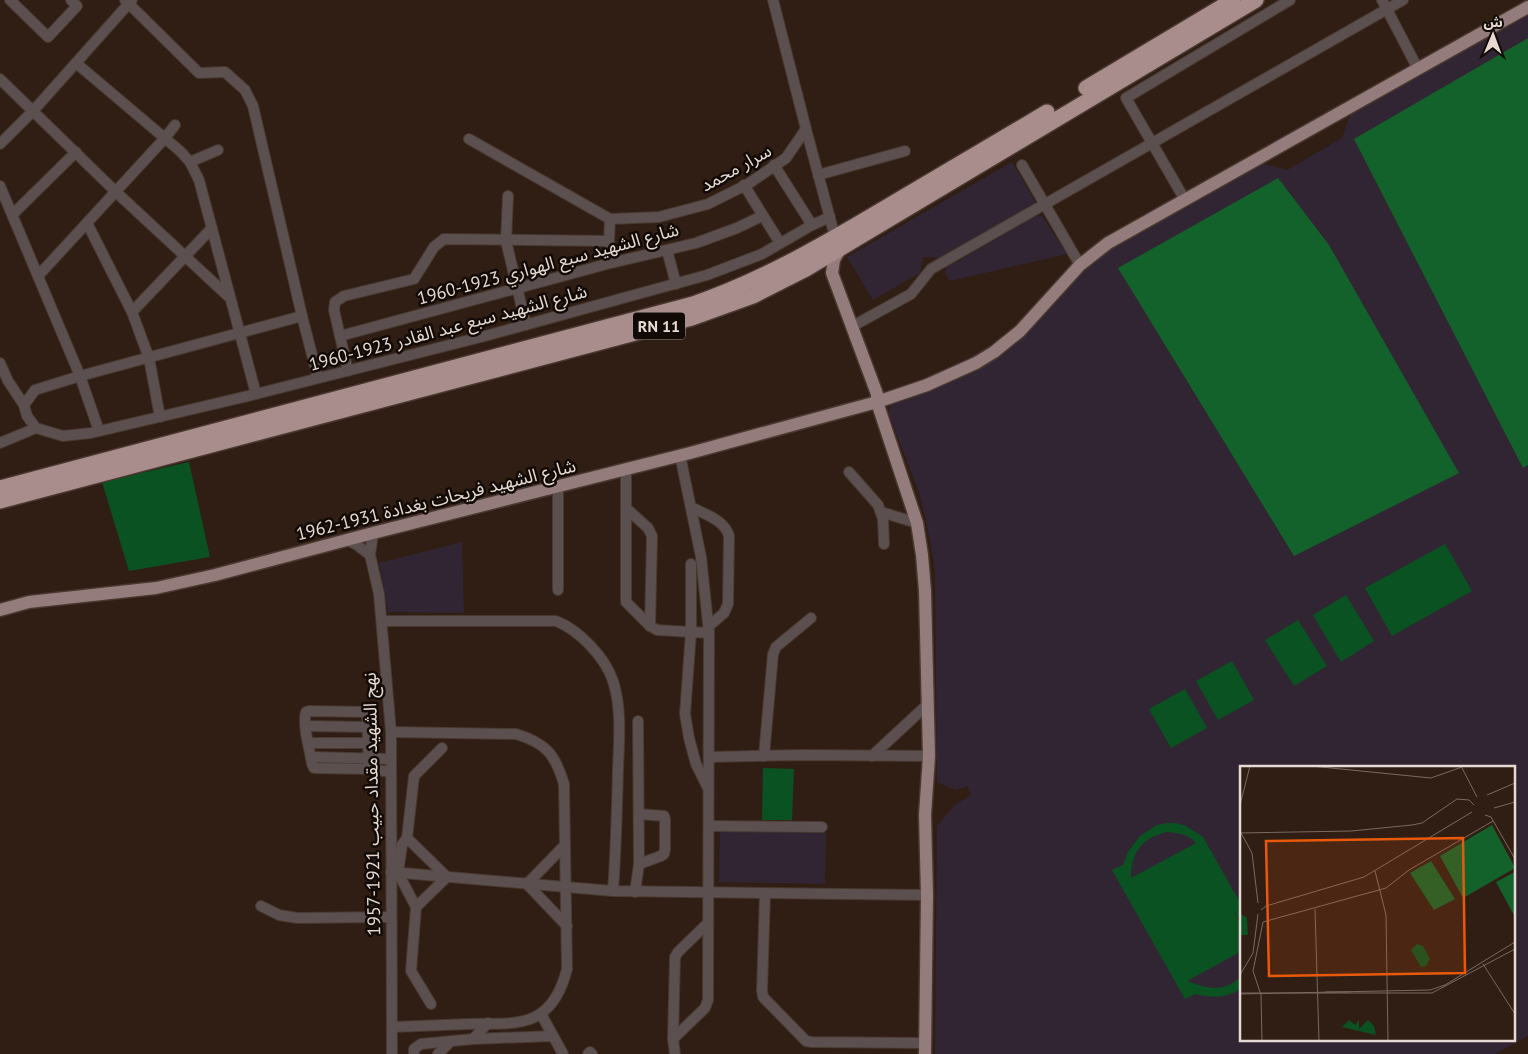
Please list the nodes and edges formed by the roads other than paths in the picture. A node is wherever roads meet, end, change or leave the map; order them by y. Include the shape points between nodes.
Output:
1 (10, 0) edge
2 (773, 0) edge
3 (1233, 0) edge
4 (1256, 0) edge
5 (1290, 0) edge
6 (1403, 0) edge
7 (129, 1) edge
8 (77, 2) edge
9 (1384, 5) edge
10 (1528, 7) edge
11 (76, 63) junction
12 (1418, 69) junction
13 (0, 79) edge
14 (33, 111) junction
15 (175, 126) dead end
16 (806, 129) junction
17 (166, 138) junction
18 (469, 139) dead end
19 (1153, 142) junction
20 (0, 144) edge
21 (218, 150) dead end
22 (905, 151) dead end
23 (76, 152) junction
24 (190, 162) junction
25 (774, 165) junction
26 (1022, 165) dead end
27 (818, 175) junction
28 (744, 185) junction
29 (0, 186) edge
30 (116, 192) junction
31 (508, 196) dead end
32 (1185, 200) junction
33 (1045, 204) junction
34 (12, 214) junction
35 (762, 216) junction
36 (830, 217) junction
37 (610, 219) junction
38 (87, 223) junction
39 (812, 225) junction
40 (212, 228) junction
41 (506, 241) junction
42 (608, 241) junction
43 (780, 243) junction
44 (838, 243) junction
45 (667, 250) junction
46 (185, 256) junction
47 (613, 262) junction
48 (1080, 265) junction
49 (806, 269) junction
50 (38, 276) junction
51 (676, 284) junction
52 (516, 288) junction
53 (230, 298) junction
54 (132, 312) junction
55 (302, 316) junction
56 (526, 325) junction
57 (848, 328) junction
58 (239, 333) junction
59 (340, 336) junction
60 (149, 358) junction
61 (0, 363) edge
62 (348, 371) junction
63 (80, 376) junction
64 (318, 378) junction
65 (256, 394) junction
66 (877, 402) junction
67 (24, 405) junction
68 (160, 417) junction
69 (36, 428) junction
70 (99, 431) junction
71 (0, 443) edge
72 (680, 455) junction
73 (626, 469) junction
74 (849, 472) dead end
75 (558, 486) junction
76 (0, 488) edge
77 (0, 501) edge
78 (690, 506) junction
79 (626, 508) junction
80 (881, 512) junction
81 (917, 523) junction
82 (373, 533) junction
83 (346, 540) junction
84 (884, 544) dead end
85 (370, 555) junction
86 (691, 564) dead end
87 (558, 590) dead end
88 (0, 610) edge
89 (811, 618) dead end
90 (382, 621) junction
91 (650, 626) junction
92 (709, 630) junction
93 (690, 632) junction
94 (928, 704) junction
95 (638, 722) dead end
96 (306, 726) junction
97 (367, 727) junction
98 (391, 732) junction
99 (308, 743) junction
100 (368, 743) junction
101 (442, 748) dead end
102 (764, 756) junction
103 (872, 756) junction
104 (928, 756) junction
105 (311, 757) junction
106 (369, 757) junction
107 (709, 757) junction
108 (391, 759) junction
109 (369, 769) junction
110 (391, 772) junction
111 (709, 791) junction
112 (639, 814) junction
113 (709, 826) junction
114 (822, 826) dead end
115 (407, 838) junction
116 (566, 845) junction
117 (639, 864) junction
118 (394, 872) junction
119 (447, 877) junction
120 (527, 884) junction
121 (567, 887) junction
122 (614, 891) junction
123 (635, 892) junction
124 (708, 893) junction
125 (764, 894) junction
126 (927, 895) junction
127 (261, 906) dead end
128 (416, 907) junction
129 (391, 917) junction
130 (708, 923) junction
131 (567, 926) junction
132 (432, 1004) dead end
133 (541, 1014) junction
134 (488, 1023) junction
135 (392, 1027) junction
136 (553, 1036) junction
137 (673, 1039) junction
138 (473, 1040) junction
139 (450, 1042) junction
140 (925, 1048) edge
141 (392, 1054) edge
142 (414, 1054) edge
143 (438, 1054) edge
144 (562, 1054) edge
145 (588, 1054) edge
146 (592, 1054) edge
147 (675, 1054) edge

1 - 8 street via 48,37
2 - 16 street
3 - 44 highway, RN 11
4 - 44 highway, RN 11
5 - 19 street via 1126,98
6 - 9 street
7 - 11 street
7 - 55 street via 199,73 225,72 245,90 254,106
9 - 12 street
9 - 19 street
10 - 12 main road, شارع الشهيد فريحات بغدادة 1931-1962
11 - 14 street
11 - 17 street
12 - 32 main road, شارع الشهيد فريحات بغدادة 1931-1962
13 - 14 street
14 - 20 street
14 - 23 street
15 - 17 street
16 - 25 street, سرار محمد via 786,158
16 - 27 street
17 - 24 street
17 - 30 street
18 - 37 street
19 - 32 street
19 - 33 street
21 - 24 street
22 - 27 street
23 - 30 street
23 - 34 street
24 - 40 street via 199,180
25 - 28 street, سرار محمد
25 - 39 street
26 - 33 street
27 - 36 street
28 - 35 street
28 - 37 street, سرار محمد via 708,204 659,217
29 - 34 street
30 - 38 street
30 - 46 street
31 - 41 street
32 - 48 main road, شارع الشهيد فريحات بغدادة 1931-1962 via 1108,243
33 - 48 street
33 - 57 street via 931,269 911,294
34 - 50 street
35 - 43 street
35 - 45 street, شارع الشهيد سبع الهواري 1923-1960 via 696,243
36 - 39 street, شارع الشهيد سبع عبد القادر 1923-1960
36 - 44 street
37 - 42 street
38 - 50 street
38 - 54 street
39 - 43 street, شارع الشهيد سبع عبد القادر 1923-1960
40 - 46 street
40 - 53 street
41 - 42 street
41 - 52 street
41 - 59 street via 444,239 434,247 414,279 344,296 335,302 334,310
42 - 47 street
43 - 51 street, شارع الشهيد سبع عبد القادر 1923-1960 via 762,254
44 - 49 highway, RN 11
44 - 57 main road via 832,273
44 - 76 highway, RN 11 via 747,284 693,304
45 - 47 street, شارع الشهيد سبع الهواري 1923-1960
45 - 51 street
46 - 53 street
46 - 54 street
47 - 52 street, شارع الشهيد سبع الهواري 1923-1960
48 - 66 main road, شارع الشهيد فريحات بغدادة 1931-1962 via 1020,331 994,352 927,385
49 - 57 main road via 819,271 828,278
49 - 77 highway, RN 11 via 753,296 692,318
50 - 63 street
51 - 56 street, شارع الشهيد سبع عبد القادر 1923-1960
52 - 56 street
52 - 59 street, شارع الشهيد سبع الهواري 1923-1960
53 - 58 street
54 - 60 street
55 - 58 street
55 - 64 street
56 - 62 street, شارع الشهيد سبع عبد القادر 1923-1960
57 - 66 main road via 869,396
58 - 60 street
58 - 65 street
59 - 62 street
60 - 63 street
60 - 68 street
61 - 67 street
62 - 64 street, شارع الشهيد سبع عبد القادر 1923-1960
63 - 67 street via 35,390
63 - 70 street
64 - 65 street, شارع الشهيد سبع عبد القادر 1923-1960
65 - 68 street, شارع الشهيد سبع عبد القادر 1923-1960
66 - 72 main road, شارع الشهيد فريحات بغدادة 1931-1962
66 - 81 main road
67 - 69 street
68 - 70 street, شارع الشهيد سبع عبد القادر 1923-1960
69 - 70 street, شارع الشهيد سبع عبد القادر 1923-1960 via 62,436
69 - 71 street
72 - 73 main road, شارع الشهيد فريحات بغدادة 1931-1962
72 - 78 street
73 - 75 main road, شارع الشهيد فريحات بغدادة 1931-1962
73 - 79 street
74 - 80 street via 874,499
75 - 82 main road, شارع الشهيد فريحات بغدادة 1931-1962
75 - 87 street
78 - 92 street via 704,578
78 - 92 street via 722,524 729,536 728,604
79 - 91 street via 625,598
79 - 91 street via 648,528 652,536
80 - 81 street
80 - 84 street
81 - 94 main road via 925,591
82 - 83 main road, شارع الشهيد فريحات بغدادة 1931-1962
82 - 85 street
83 - 85 street
83 - 88 main road, شارع الشهيد فريحات بغدادة 1931-1962 via 186,582 120,593 29,602
85 - 90 street, نهج الشهيد مقداد حبيب 1921-1957
86 - 93 street
89 - 102 street via 772,654
90 - 98 street, نهج الشهيد مقداد حبيب 1921-1957
90 - 122 street via 556,621 571,628 597,654 612,679 618,698
91 - 93 street via 657,630
92 - 93 street
92 - 107 street
93 - 111 street via 686,725 696,764
94 - 103 street
94 - 104 main road
95 - 112 street
96 - 97 street
96 - 97 street via 304,716 309,711 361,710 367,715
96 - 99 street
97 - 100 street
98 - 108 street, نهج الشهيد مقداد حبيب 1921-1957
98 - 116 street via 500,732 535,739 549,751 564,784
99 - 100 street
99 - 105 street
100 - 106 street
101 - 115 street via 414,776
102 - 103 street
102 - 107 street
103 - 104 street
104 - 126 main road via 925,815
105 - 106 street
105 - 109 street via 312,764 318,769
106 - 108 street
106 - 109 street
107 - 111 street
108 - 110 street, نهج الشهيد مقداد حبيب 1921-1957
109 - 110 street
110 - 118 street, نهج الشهيد مقداد حبيب 1921-1957
111 - 113 street
112 - 117 street
112 - 117 street via 664,816 665,819 664,854
113 - 114 street
113 - 124 street
115 - 118 street
115 - 119 street
116 - 120 street
116 - 121 street
117 - 123 street
118 - 119 street
118 - 128 street
118 - 129 street, نهج الشهيد مقداد حبيب 1921-1957
119 - 120 street
119 - 128 street
120 - 121 street
120 - 131 street
121 - 122 street
121 - 131 street
122 - 123 street
123 - 124 street
124 - 125 street
124 - 130 street
125 - 126 street
125 - 140 street via 763,997 806,1040
126 - 140 main road
127 - 129 street via 279,915 296,918
128 - 132 street via 411,971
129 - 135 street, نهج الشهيد مقداد حبيب 1921-1957
130 - 137 street via 675,957
130 - 137 street via 708,1000
131 - 133 street via 568,969 564,982
133 - 134 street via 522,1021
133 - 136 street
134 - 135 street
134 - 138 street
135 - 141 street, نهج الشهيد مقداد حبيب 1921-1957
136 - 138 street
136 - 144 street
137 - 147 street
138 - 139 street
139 - 142 street via 421,1044
139 - 143 street
145 - 146 street

